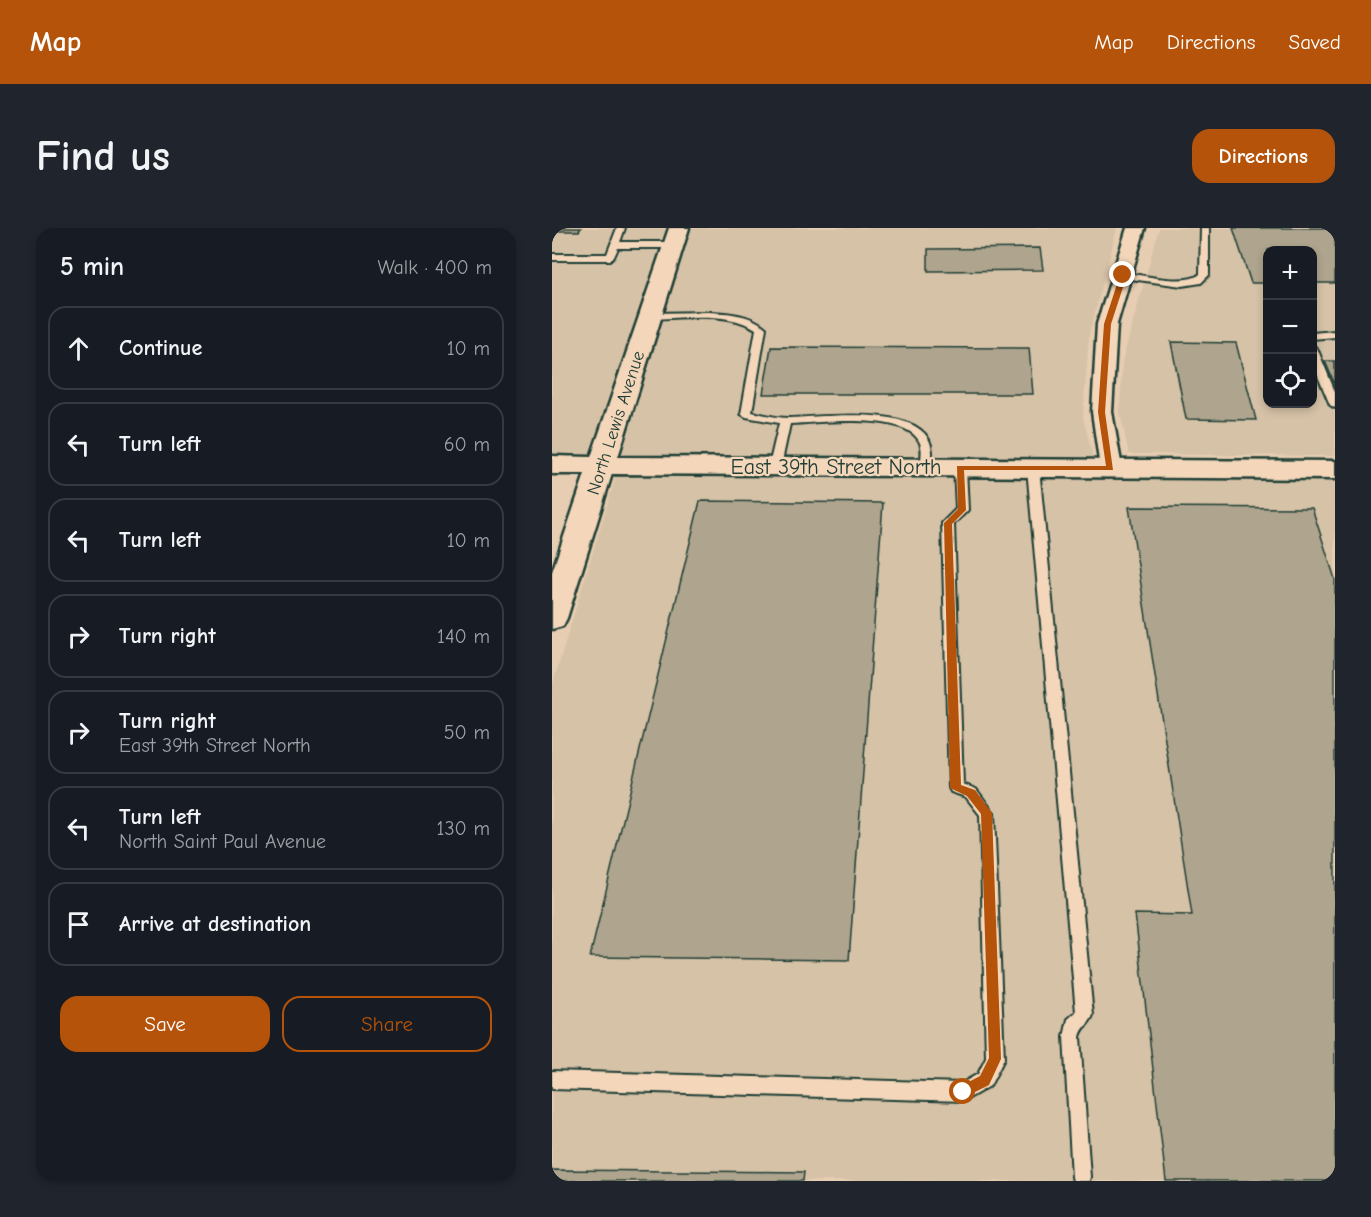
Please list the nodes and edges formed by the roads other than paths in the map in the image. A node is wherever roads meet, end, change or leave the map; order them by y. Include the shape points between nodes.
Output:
1 (621, 228) edge
2 (1136, 228) edge
3 (1205, 228) edge
4 (677, 237) edge
5 (615, 245) junction
6 (552, 257) edge
7 (1123, 275) junction
8 (651, 316) junction
9 (1335, 334) edge
10 (1317, 336) edge
11 (1314, 354) edge
12 (1335, 405) edge
13 (785, 422) junction
14 (552, 465) edge
15 (602, 465) junction
16 (775, 466) junction
17 (926, 467) junction
18 (960, 468) junction
19 (1033, 468) junction
20 (1111, 468) junction
21 (1335, 470) edge
22 (556, 592) edge
23 (552, 618) edge
24 (552, 1080) edge
25 (1081, 1177) dead end

1 - 5 lane
2 - 7 street
3 - 7 lane via 1204,275 1198,281 1182,283
4 - 5 lane
4 - 8 street, North Lewis Avenue
5 - 6 lane via 610,257
7 - 20 street via 1107,324 1102,412
8 - 13 lane via 736,316 753,321 761,328 746,414
8 - 15 street, North Lewis Avenue
9 - 10 lane
11 - 12 lane
13 - 16 lane
13 - 17 lane via 882,419 902,423 918,431 925,442
14 - 15 street, East 39th Street North
15 - 16 street, East 39th Street North
15 - 22 street, North Lewis Avenue
16 - 17 street, East 39th Street North
17 - 18 street, East 39th Street North
18 - 19 street, East 39th Street North
18 - 24 lane via 962,510 948,523 956,788 971,793 987,813 995,1059 984,1080 963,1092
19 - 20 street, East 39th Street North
19 - 25 lane via 1085,1015 1074,1025 1072,1037
20 - 21 street, East 39th Street North
22 - 23 street, North Lewis Avenue

